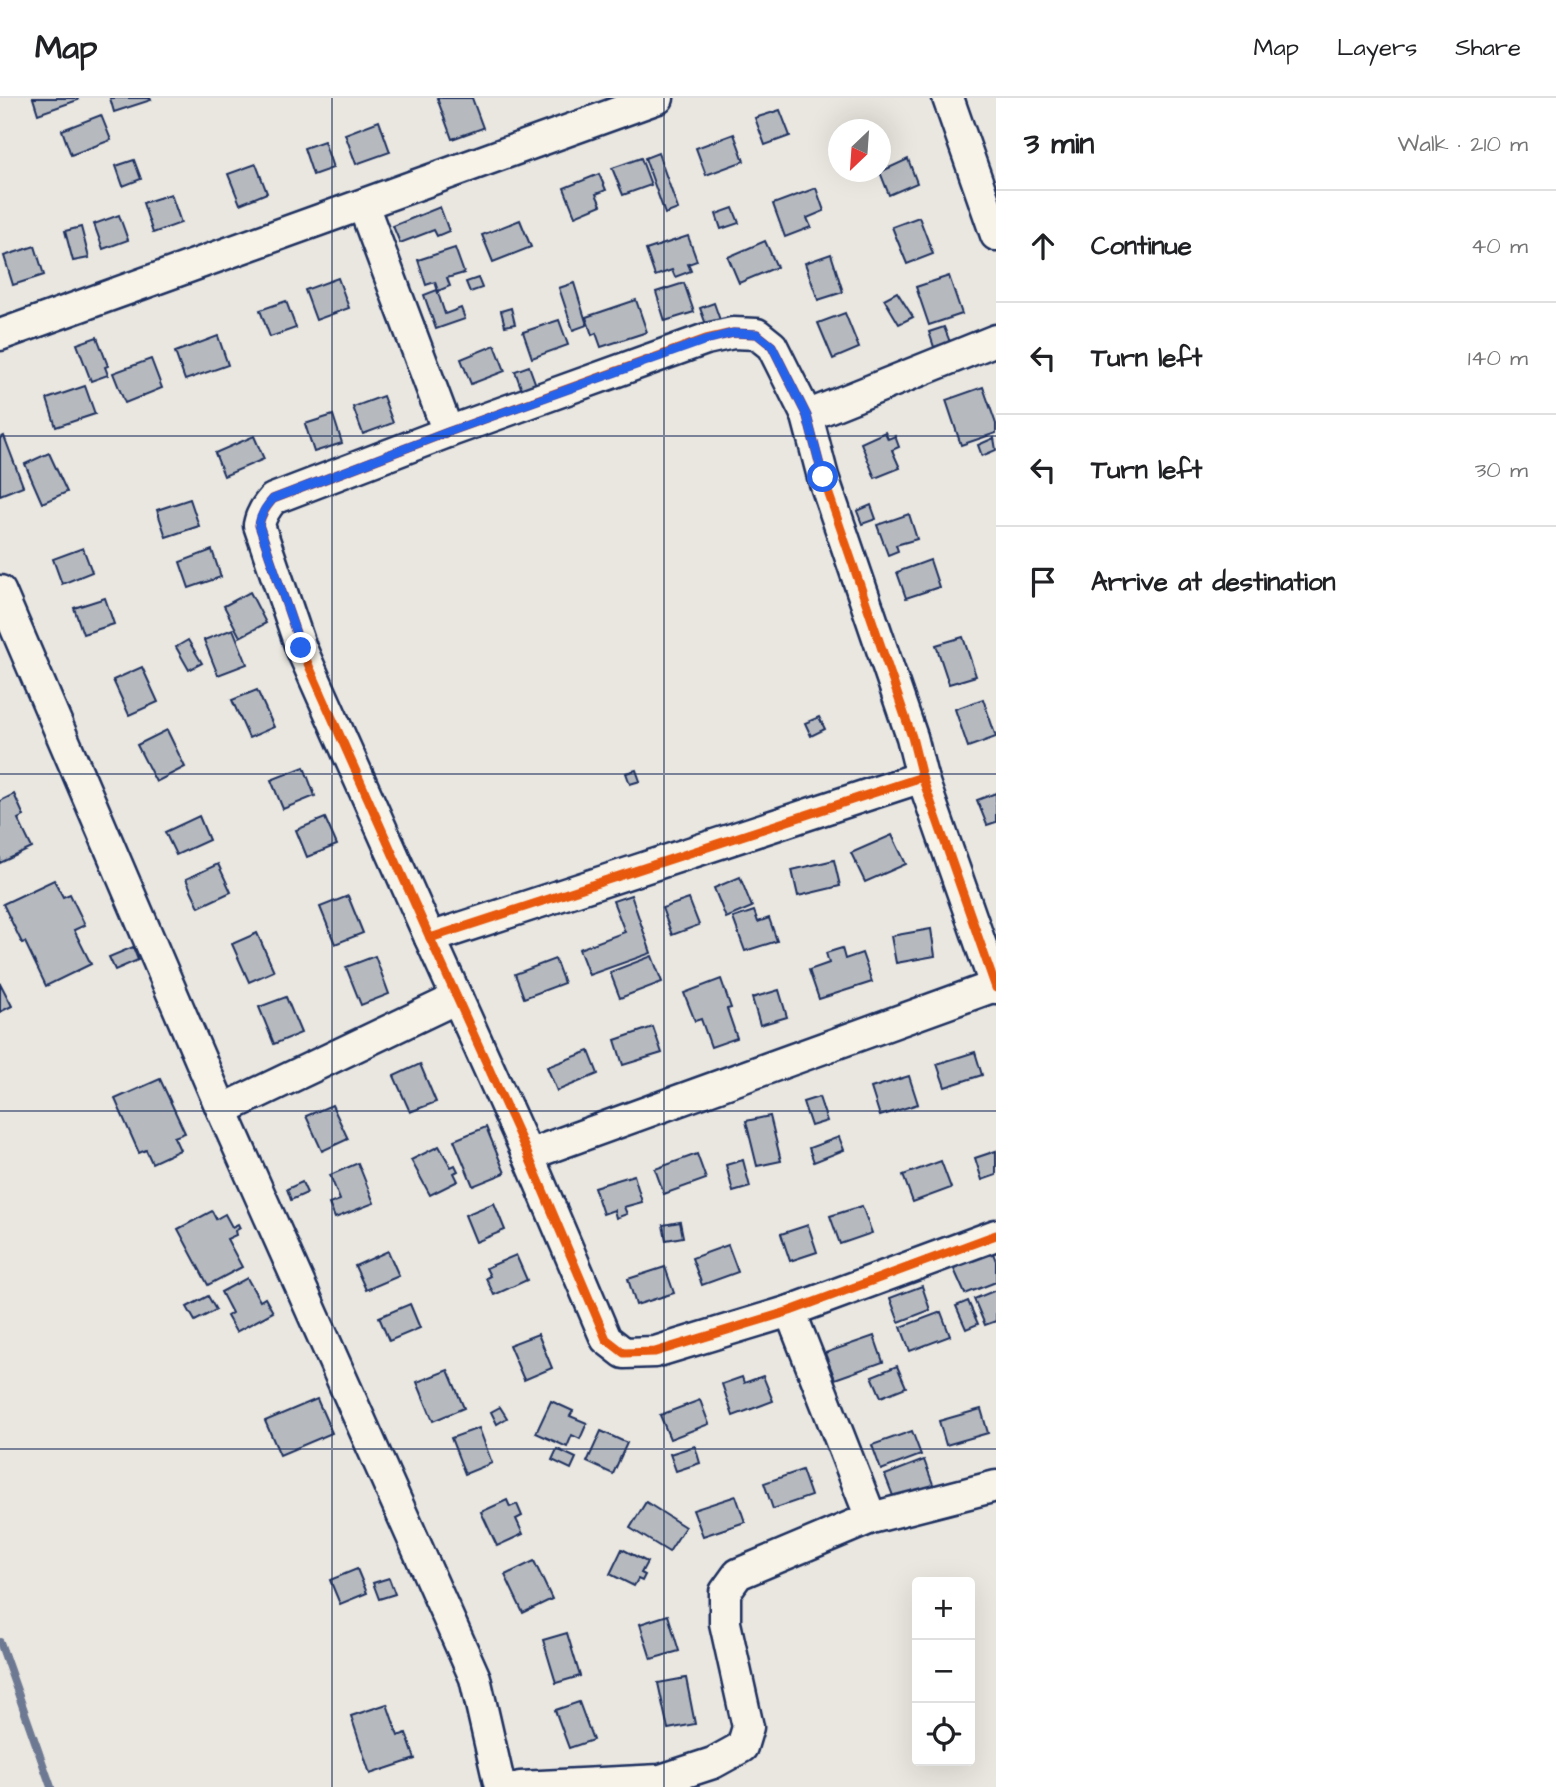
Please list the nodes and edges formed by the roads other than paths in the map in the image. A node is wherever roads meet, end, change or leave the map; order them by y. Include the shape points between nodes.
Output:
1 (658, 98) edge
2 (947, 98) edge
3 (363, 205) junction
4 (996, 235) edge
5 (0, 335) edge
6 (996, 340) edge
7 (807, 416) junction
8 (448, 432) junction
9 (0, 591) edge
10 (922, 777) junction
11 (430, 938) junction
12 (995, 987) edge
13 (457, 998) junction
14 (222, 1110) junction
15 (528, 1155) junction
16 (996, 1235) edge
17 (790, 1311) junction
18 (996, 1486) edge
19 (871, 1518) junction
20 (663, 1783) edge
21 (500, 1787) edge
22 (520, 1787) edge

1 - 3 street
2 - 4 street
3 - 5 street
3 - 8 street
6 - 7 street
7 - 8 street via 772,346 757,334 733,333
7 - 10 street
8 - 11 street via 273,499 259,525 301,648
9 - 14 street
10 - 11 street
10 - 12 street
11 - 13 street
12 - 15 street
13 - 14 street
13 - 15 street
14 - 21 street via 475,1678
15 - 17 street via 606,1339 624,1353 655,1352
16 - 17 street
17 - 19 street
18 - 19 street
19 - 20 street via 738,1574 725,1592 724,1623 748,1727 742,1747
20 - 22 street

